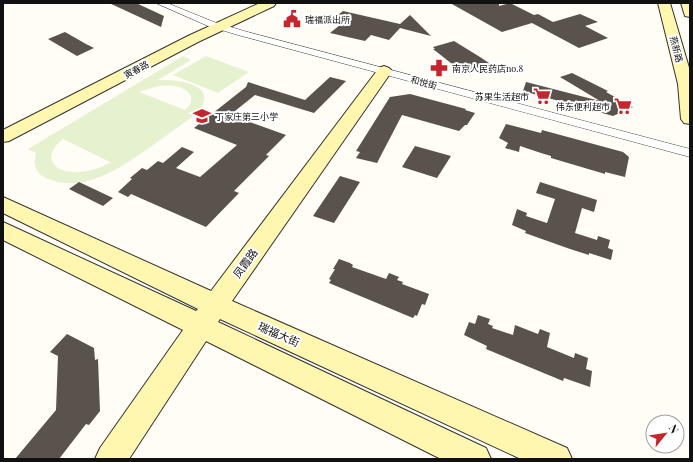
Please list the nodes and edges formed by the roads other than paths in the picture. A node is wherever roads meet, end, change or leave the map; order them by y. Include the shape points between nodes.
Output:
1 (160, 3) edge
2 (258, 3) edge
3 (270, 3) edge
4 (664, 3) edge
5 (687, 3) edge
6 (690, 13) edge
7 (215, 25) junction
8 (384, 71) junction
9 (690, 119) edge
10 (3, 127) edge
11 (3, 137) edge
12 (690, 154) edge
13 (3, 204) edge
14 (3, 230) edge
15 (208, 316) junction
16 (111, 459) edge
17 (475, 459) edge
18 (556, 459) edge

1 - 7 street, 和悦街
2 - 7 street, 寅春路
3 - 7 street, 寅春路
4 - 9 street, 燕新路 via 686,84
5 - 6 street
7 - 8 street, 和悦街
7 - 10 street, 寅春路
7 - 11 street, 寅春路
8 - 12 street, 和悦街
8 - 15 street, 凤霞路
13 - 15 street, 瑞福大街
14 - 15 street, 瑞福大街
15 - 16 street, 凤霞路
15 - 17 street, 瑞福大街
15 - 18 street, 瑞福大街

